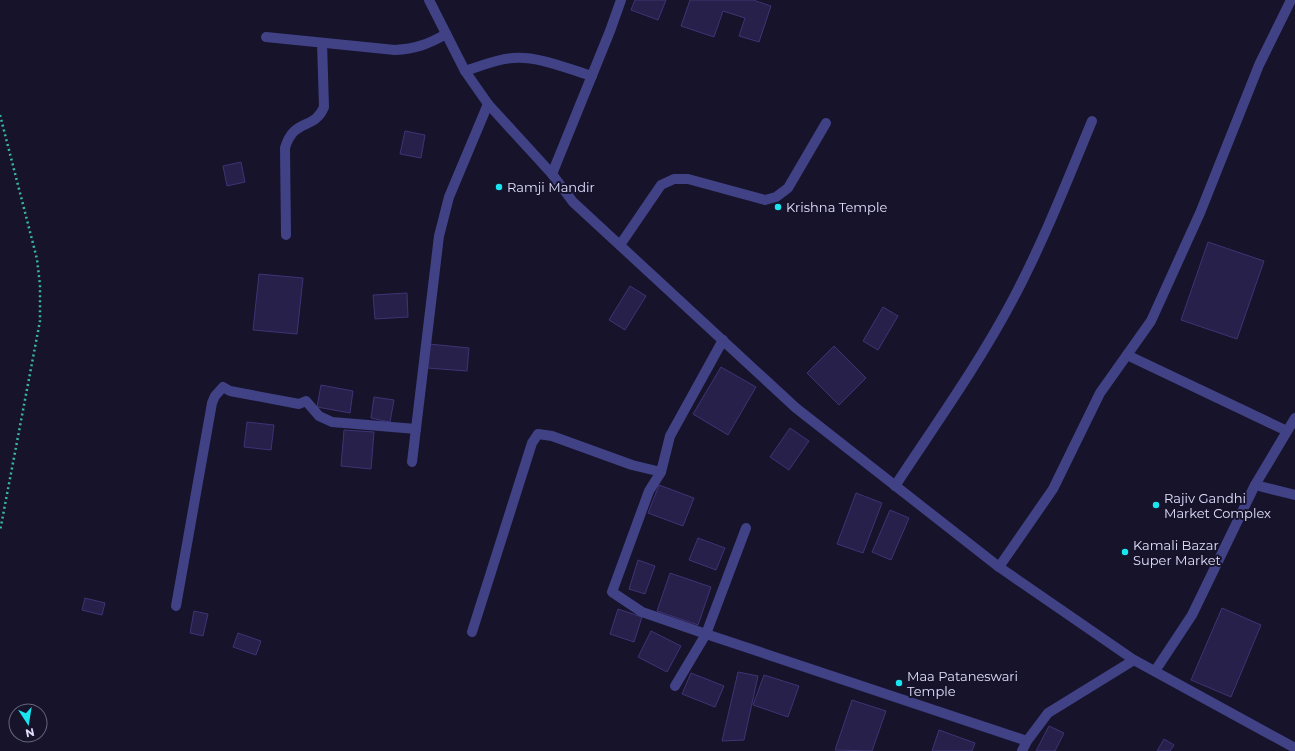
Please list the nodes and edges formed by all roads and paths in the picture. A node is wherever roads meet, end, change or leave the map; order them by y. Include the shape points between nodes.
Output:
1 (429, 0) edge
2 (621, 0) edge
3 (1291, 0) edge
4 (446, 34) junction
5 (266, 37) dead end
6 (322, 43) junction
7 (465, 71) junction
8 (592, 76) junction
9 (488, 104) junction
10 (0, 115) edge
11 (1092, 121) dead end
12 (826, 123) dead end
13 (552, 174) junction
14 (286, 235) dead end
15 (620, 245) junction
16 (723, 340) junction
17 (1127, 354) junction
18 (1295, 418) edge
19 (416, 429) junction
20 (1287, 431) junction
21 (412, 462) dead end
22 (661, 472) junction
23 (896, 486) junction
24 (1255, 486) junction
25 (1295, 495) edge
26 (746, 528) dead end
27 (0, 531) edge
28 (999, 567) junction
29 (176, 606) dead end
30 (472, 632) dead end
31 (706, 634) junction
32 (1134, 660) junction
33 (1155, 671) junction
34 (674, 686) dead end
35 (1027, 741) junction
36 (1295, 748) edge
37 (1022, 751) edge

1 - 4 street
2 - 8 street
3 - 17 street via 1259,65 1200,213 1151,321
4 - 6 street via 426,45 410,49 394,50
4 - 7 street
5 - 6 street
6 - 14 street via 324,107 321,115 314,121 294,129 285,148
7 - 8 street via 514,58 531,59
7 - 9 street
8 - 13 street
9 - 13 street
9 - 19 street via 449,197 439,236
10 - 27 path via 37,259 40,322
11 - 23 street via 1012,303 993,337
12 - 15 street via 788,188 776,197 765,200 688,179 674,179 661,185
13 - 15 street via 573,202
15 - 16 street
16 - 22 street via 670,436
16 - 23 street via 796,408
17 - 20 street
17 - 28 street via 1100,393 1053,489
18 - 20 street
19 - 21 street
19 - 29 street via 332,422 319,416 306,401 299,404 230,391 223,387 212,404
20 - 24 street
22 - 30 street via 632,465 552,436 538,434 532,442
22 - 31 street via 649,491 612,592 642,612
23 - 28 street
24 - 25 street
24 - 33 street via 1192,615
26 - 31 street
28 - 32 street
31 - 34 street
31 - 35 street
32 - 33 street
32 - 35 street via 1048,713
33 - 36 street
35 - 37 street

